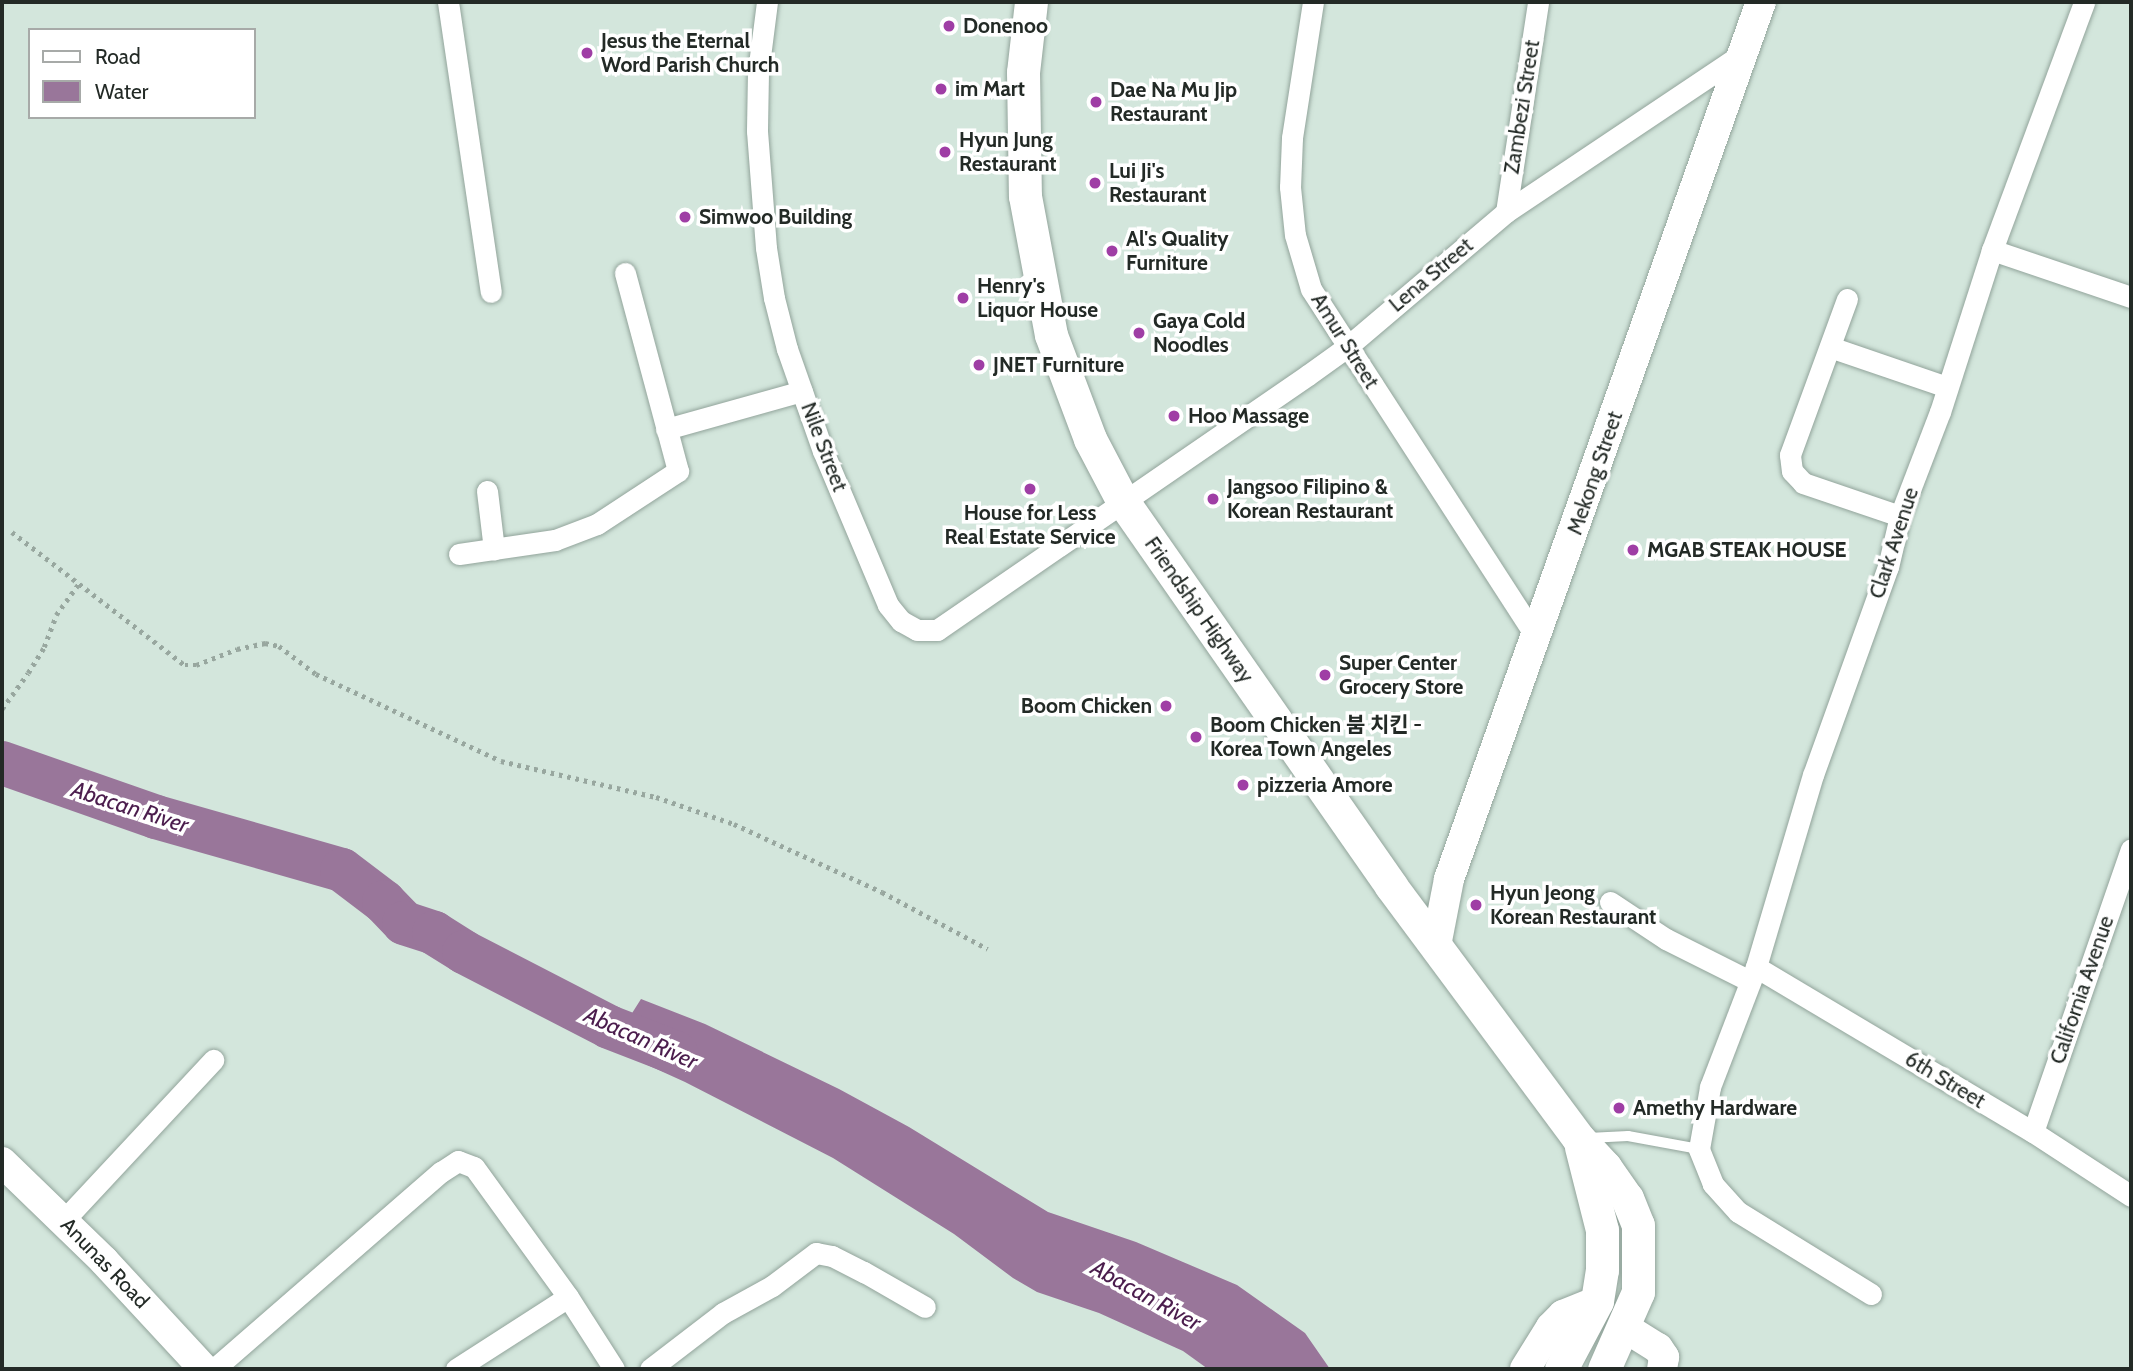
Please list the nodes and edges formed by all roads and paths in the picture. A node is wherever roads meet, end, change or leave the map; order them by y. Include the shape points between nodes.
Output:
1 (448, 2) edge
2 (767, 2) edge
3 (1031, 2) edge
4 (1314, 2) edge
5 (1538, 2) edge
6 (1761, 2) edge
7 (2084, 2) edge
8 (1742, 54) junction
9 (1506, 212) junction
10 (1992, 250) junction
11 (625, 274) dead end
12 (491, 292) dead end
13 (2131, 297) edge
14 (1847, 299) dead end
15 (1347, 346) junction
16 (1830, 347) junction
17 (1947, 387) junction
18 (802, 391) junction
19 (666, 429) junction
20 (487, 491) dead end
21 (1122, 500) junction
22 (1900, 516) junction
23 (12, 532) dead end
24 (494, 550) junction
25 (459, 554) dead end
26 (80, 582) junction
27 (1537, 638) junction
28 (2, 709) edge
29 (2131, 849) edge
30 (1609, 902) dead end
31 (1436, 946) junction
32 (988, 949) dead end
33 (1753, 974) junction
34 (213, 1060) dead end
35 (2033, 1132) junction
36 (1578, 1138) junction
37 (1699, 1149) junction
38 (2, 1162) edge
39 (2131, 1196) edge
40 (64, 1220) junction
41 (1871, 1294) dead end
42 (568, 1297) junction
43 (1597, 1301) junction
44 (925, 1307) dead end
45 (1613, 1351) edge
46 (1567, 1357) edge
47 (204, 1369) edge
48 (214, 1369) edge
49 (456, 1369) edge
50 (614, 1369) edge
51 (650, 1369) edge
52 (1525, 1369) edge
53 (1662, 1369) edge

1 - 12 street
2 - 18 street, Nile Street via 758,72 759,181 774,298
3 - 21 main road, Friendship Highway via 1022,130 1031,235 1051,335 1090,439
4 - 15 street, Amur Street via 1292,138 1290,187 1296,235 1311,289
5 - 9 street, Zambezi Street
6 - 8 street, Mekong Street
7 - 10 street, Clark Avenue
8 - 9 street, Lena Street
8 - 27 street, Mekong Street
9 - 15 street, Lena Street
10 - 13 street
10 - 17 street, Clark Avenue
11 - 19 street
14 - 16 street
15 - 21 street, Lena Street
15 - 27 street, Amur Street
16 - 17 street
16 - 22 street via 1790,455 1792,471 1803,483
17 - 22 street, Clark Avenue
18 - 19 street
18 - 21 street, Nile Street via 888,605 901,621 917,630 937,630
19 - 24 street via 678,471 597,524 555,540
20 - 24 street
21 - 31 main road, Friendship Highway
22 - 33 street, Clark Avenue via 1888,567 1813,775
23 - 26 path
24 - 25 street
26 - 28 path
26 - 32 path via 185,665 265,643 279,646 316,674 501,761 645,793 734,824 882,892
27 - 31 street, Mekong Street via 1449,879
29 - 35 street, California Avenue
30 - 33 street, 6th Street via 1666,939
31 - 36 main road, Friendship Highway
33 - 35 street, 6th Street
33 - 37 street, Clark Avenue via 1710,1087
34 - 40 street
35 - 39 street, 6th Street
36 - 37 lane via 1628,1136
36 - 43 main road, Friendship Highway via 1601,1230
36 - 45 main road, Friendship Highway via 1627,1198 1638,1225 1638,1292
37 - 41 street via 1713,1184 1738,1212
38 - 40 street, Anunas Road
40 - 47 street, Anunas Road
42 - 48 street via 474,1167 458,1161
42 - 49 street
42 - 50 street
43 - 46 main road, Friendship Highway
43 - 52 street via 1563,1315
44 - 51 street via 864,1272 817,1253 772,1286 723,1313
45 - 53 street via 1658,1348 1664,1357

